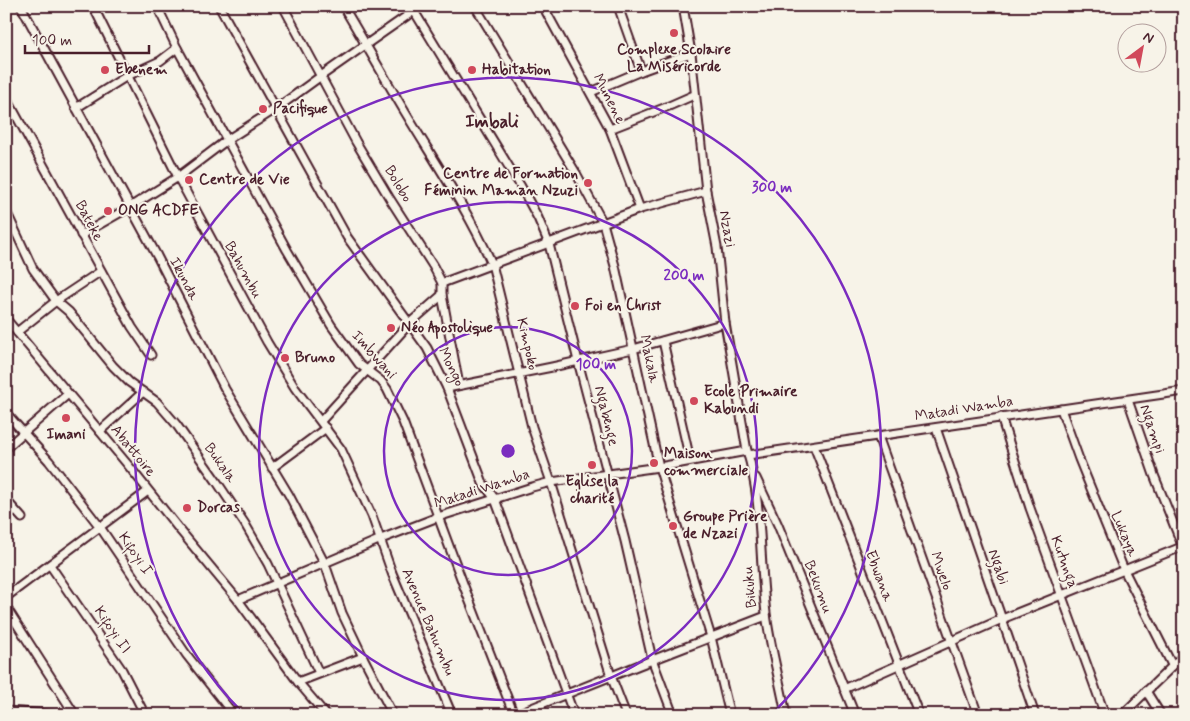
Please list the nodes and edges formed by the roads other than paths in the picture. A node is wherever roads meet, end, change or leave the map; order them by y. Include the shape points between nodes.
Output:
1 (21, 6) edge
2 (93, 6) edge
3 (157, 6) edge
4 (219, 6) edge
5 (284, 6) edge
6 (343, 6) edge
7 (421, 6) edge
8 (475, 6) edge
9 (543, 6) edge
10 (618, 6) edge
11 (683, 6) edge
12 (413, 9) edge
13 (366, 44) junction
14 (177, 48) junction
15 (690, 53) junction
16 (641, 71) junction
17 (127, 76) junction
18 (321, 76) junction
19 (591, 92) junction
20 (694, 95) junction
21 (6, 97) edge
22 (76, 108) junction
23 (277, 108) junction
24 (610, 128) junction
25 (227, 140) junction
26 (178, 177) junction
27 (706, 191) junction
28 (130, 208) junction
29 (640, 209) junction
30 (6, 211) edge
31 (603, 223) junction
32 (81, 235) junction
33 (549, 244) junction
34 (492, 264) junction
35 (101, 271) junction
36 (442, 283) junction
37 (442, 295) junction
38 (56, 301) junction
39 (6, 320) edge
40 (410, 323) junction
41 (725, 323) junction
42 (17, 332) junction
43 (663, 341) junction
44 (633, 349) junction
45 (151, 355) dead end
46 (578, 361) junction
47 (368, 372) junction
48 (520, 373) junction
49 (459, 384) junction
50 (447, 388) junction
51 (1184, 391) edge
52 (143, 392) junction
53 (68, 394) junction
54 (1128, 400) junction
55 (1061, 409) junction
56 (6, 413) edge
57 (1001, 417) junction
58 (320, 421) junction
59 (326, 428) junction
60 (936, 428) junction
61 (100, 431) junction
62 (24, 433) junction
63 (878, 436) junction
64 (814, 446) junction
65 (6, 448) edge
66 (748, 453) junction
67 (690, 460) junction
68 (660, 467) junction
69 (272, 468) junction
70 (753, 471) junction
71 (607, 474) junction
72 (551, 482) junction
73 (148, 491) junction
74 (494, 499) junction
75 (6, 500) edge
76 (438, 517) junction
77 (22, 518) dead end
78 (100, 527) junction
79 (381, 539) junction
80 (1183, 548) edge
81 (50, 564) junction
82 (325, 564) junction
83 (1124, 570) junction
84 (277, 584) junction
85 (1061, 594) junction
86 (6, 597) edge
87 (238, 600) junction
88 (6, 607) edge
89 (766, 616) junction
90 (1002, 619) junction
91 (710, 637) junction
92 (952, 642) junction
93 (1184, 655) edge
94 (363, 657) junction
95 (652, 659) junction
96 (899, 665) junction
97 (1172, 665) junction
98 (319, 673) junction
99 (611, 676) junction
100 (298, 682) junction
101 (844, 689) junction
102 (1146, 691) junction
103 (566, 694) junction
104 (7, 710) edge
105 (62, 715) edge
106 (75, 715) edge
107 (145, 715) edge
108 (234, 715) edge
109 (326, 715) edge
110 (393, 715) edge
111 (452, 715) edge
112 (514, 715) edge
113 (574, 715) edge
114 (626, 715) edge
115 (673, 715) edge
116 (730, 715) edge
117 (786, 715) edge
118 (855, 715) edge
119 (919, 715) edge
120 (978, 715) edge
121 (1035, 715) edge
122 (1105, 715) edge
123 (1122, 715) edge
124 (1161, 715) edge

1 - 22 street, Ikunda
2 - 17 street, Bahumbu
3 - 14 street, Imbwani
4 - 23 street, Mongo
5 - 18 street, Bolobo
6 - 13 street, Kimpoko
7 - 12 street
8 - 31 street, Makala via 581,180
9 - 19 street, Munene
10 - 16 street
11 - 15 street, Nzazi
12 - 13 street
12 - 33 street, Ngabenge via 520,185
13 - 18 street
13 - 34 street, Kimpoko via 451,184
14 - 17 street via 160,61
14 - 25 street, Imbwani
15 - 16 street
15 - 20 street, Nzazi
16 - 19 street
17 - 22 street
17 - 26 street, Bahumbu
18 - 23 street
18 - 36 street, Bolobo via 385,191
19 - 24 street, Munene
20 - 24 street
20 - 27 street, Nzazi
21 - 32 street, Bateke
22 - 28 street, Ikunda
23 - 25 street
23 - 40 street, Mongo via 347,237
24 - 29 street, Munene
25 - 26 street
25 - 47 street, Imbwani via 331,326
26 - 28 street
26 - 58 street, Bahumbu via 267,342
27 - 29 street
27 - 41 street, Nzazi via 717,247
28 - 32 street
28 - 69 street, Ikunda via 225,389
29 - 31 street
30 - 38 street via 33,269
31 - 33 street
31 - 44 street, Makala
32 - 35 street, Bateke
33 - 34 street
33 - 46 street, Ngabenge
34 - 36 street
34 - 48 street, Kimpoko
35 - 38 street
35 - 45 street, Bateke
36 - 37 street, Bolobo
37 - 40 street
37 - 49 street, Bolobo
38 - 42 street
38 - 52 street, Bukala via 69,312 113,366
39 - 42 street, Abattoire
40 - 47 street
40 - 50 street, Mongo
41 - 43 street
41 - 66 street, Nzazi
42 - 53 street, Abattoire
43 - 44 street
43 - 67 street
44 - 46 street
44 - 68 street, Makala
46 - 48 street
46 - 71 street, Ngabenge
47 - 58 street
47 - 76 street, Imbwani via 387,389 403,422
48 - 49 street
48 - 72 street, Kimpoko via 532,427
49 - 50 street
50 - 74 street, Mongo via 483,483
51 - 54 street, Matadi Wamba
52 - 61 street
52 - 84 street, Bukala via 157,402 176,424 217,482 245,524
53 - 61 street, Abattoire
53 - 62 street
54 - 55 street, Matadi Wamba
54 - 80 street, Ngampi
55 - 57 street, Matadi Wamba
55 - 83 street, Lukaya
56 - 62 street, Kifoyi I
57 - 60 street, Matadi Wamba
57 - 85 street, Kutunga
58 - 59 street, Bahumbu
59 - 69 street
59 - 79 street, Bahumbu via 340,449
60 - 63 street, Matadi Wamba
60 - 90 street, Ngabi
61 - 73 street, Abattoire
62 - 65 street
62 - 78 street, Kifoyi I
63 - 64 street, Matadi Wamba
63 - 92 street, Mwelo
64 - 66 street, Matadi Wamba
64 - 96 street, Ebwana
66 - 67 street, Matadi Wamba
66 - 70 street, Bikuku
67 - 68 street, Matadi Wamba
68 - 71 street, Matadi Wamba
68 - 91 street, Makala
69 - 82 street, Ikunda
70 - 89 street, Bikuku
70 - 101 street, Bekumu
71 - 72 street, Matadi Wamba
71 - 95 street, Ngabenge
72 - 74 street, Matadi Wamba
72 - 99 street, Kimpoko
73 - 78 street
73 - 87 street, Abattoire
74 - 76 street, Matadi Wamba
74 - 103 street, Mongo
75 - 77 street
76 - 79 street, Matadi Wamba
76 - 112 street, Imbwani
78 - 81 street
78 - 108 street, Kifoyi I via 186,654
79 - 82 street, Matadi Wamba
79 - 111 street, Avenue Bahumbu via 392,573
80 - 83 street
81 - 86 street
81 - 107 street, Kifoyi II via 122,670
82 - 84 street, Matadi Wamba
82 - 94 street, Ikunda via 342,613
83 - 85 street
83 - 97 street, Lukaya
84 - 87 street, Matadi Wamba
84 - 98 street, Bukala
85 - 90 street
85 - 122 street, Kutunga
87 - 100 street, Abattoire
88 - 106 street
89 - 91 street
89 - 117 street, Bikuku
90 - 92 street
90 - 121 street, Ngabi
91 - 95 street
91 - 116 street, Makala
92 - 96 street
92 - 120 street, Mwelo
93 - 97 street
94 - 98 street
94 - 110 street, Ikunda
95 - 99 street
95 - 115 street, Ngabenge
96 - 101 street
96 - 119 street, Ebwana
97 - 102 street
98 - 100 street
99 - 103 street
99 - 114 street, Kimpoko
100 - 109 street, Abattoire
101 - 118 street, Bekumu
102 - 123 street
102 - 124 street
103 - 112 street
103 - 113 street, Mongo
104 - 105 street

